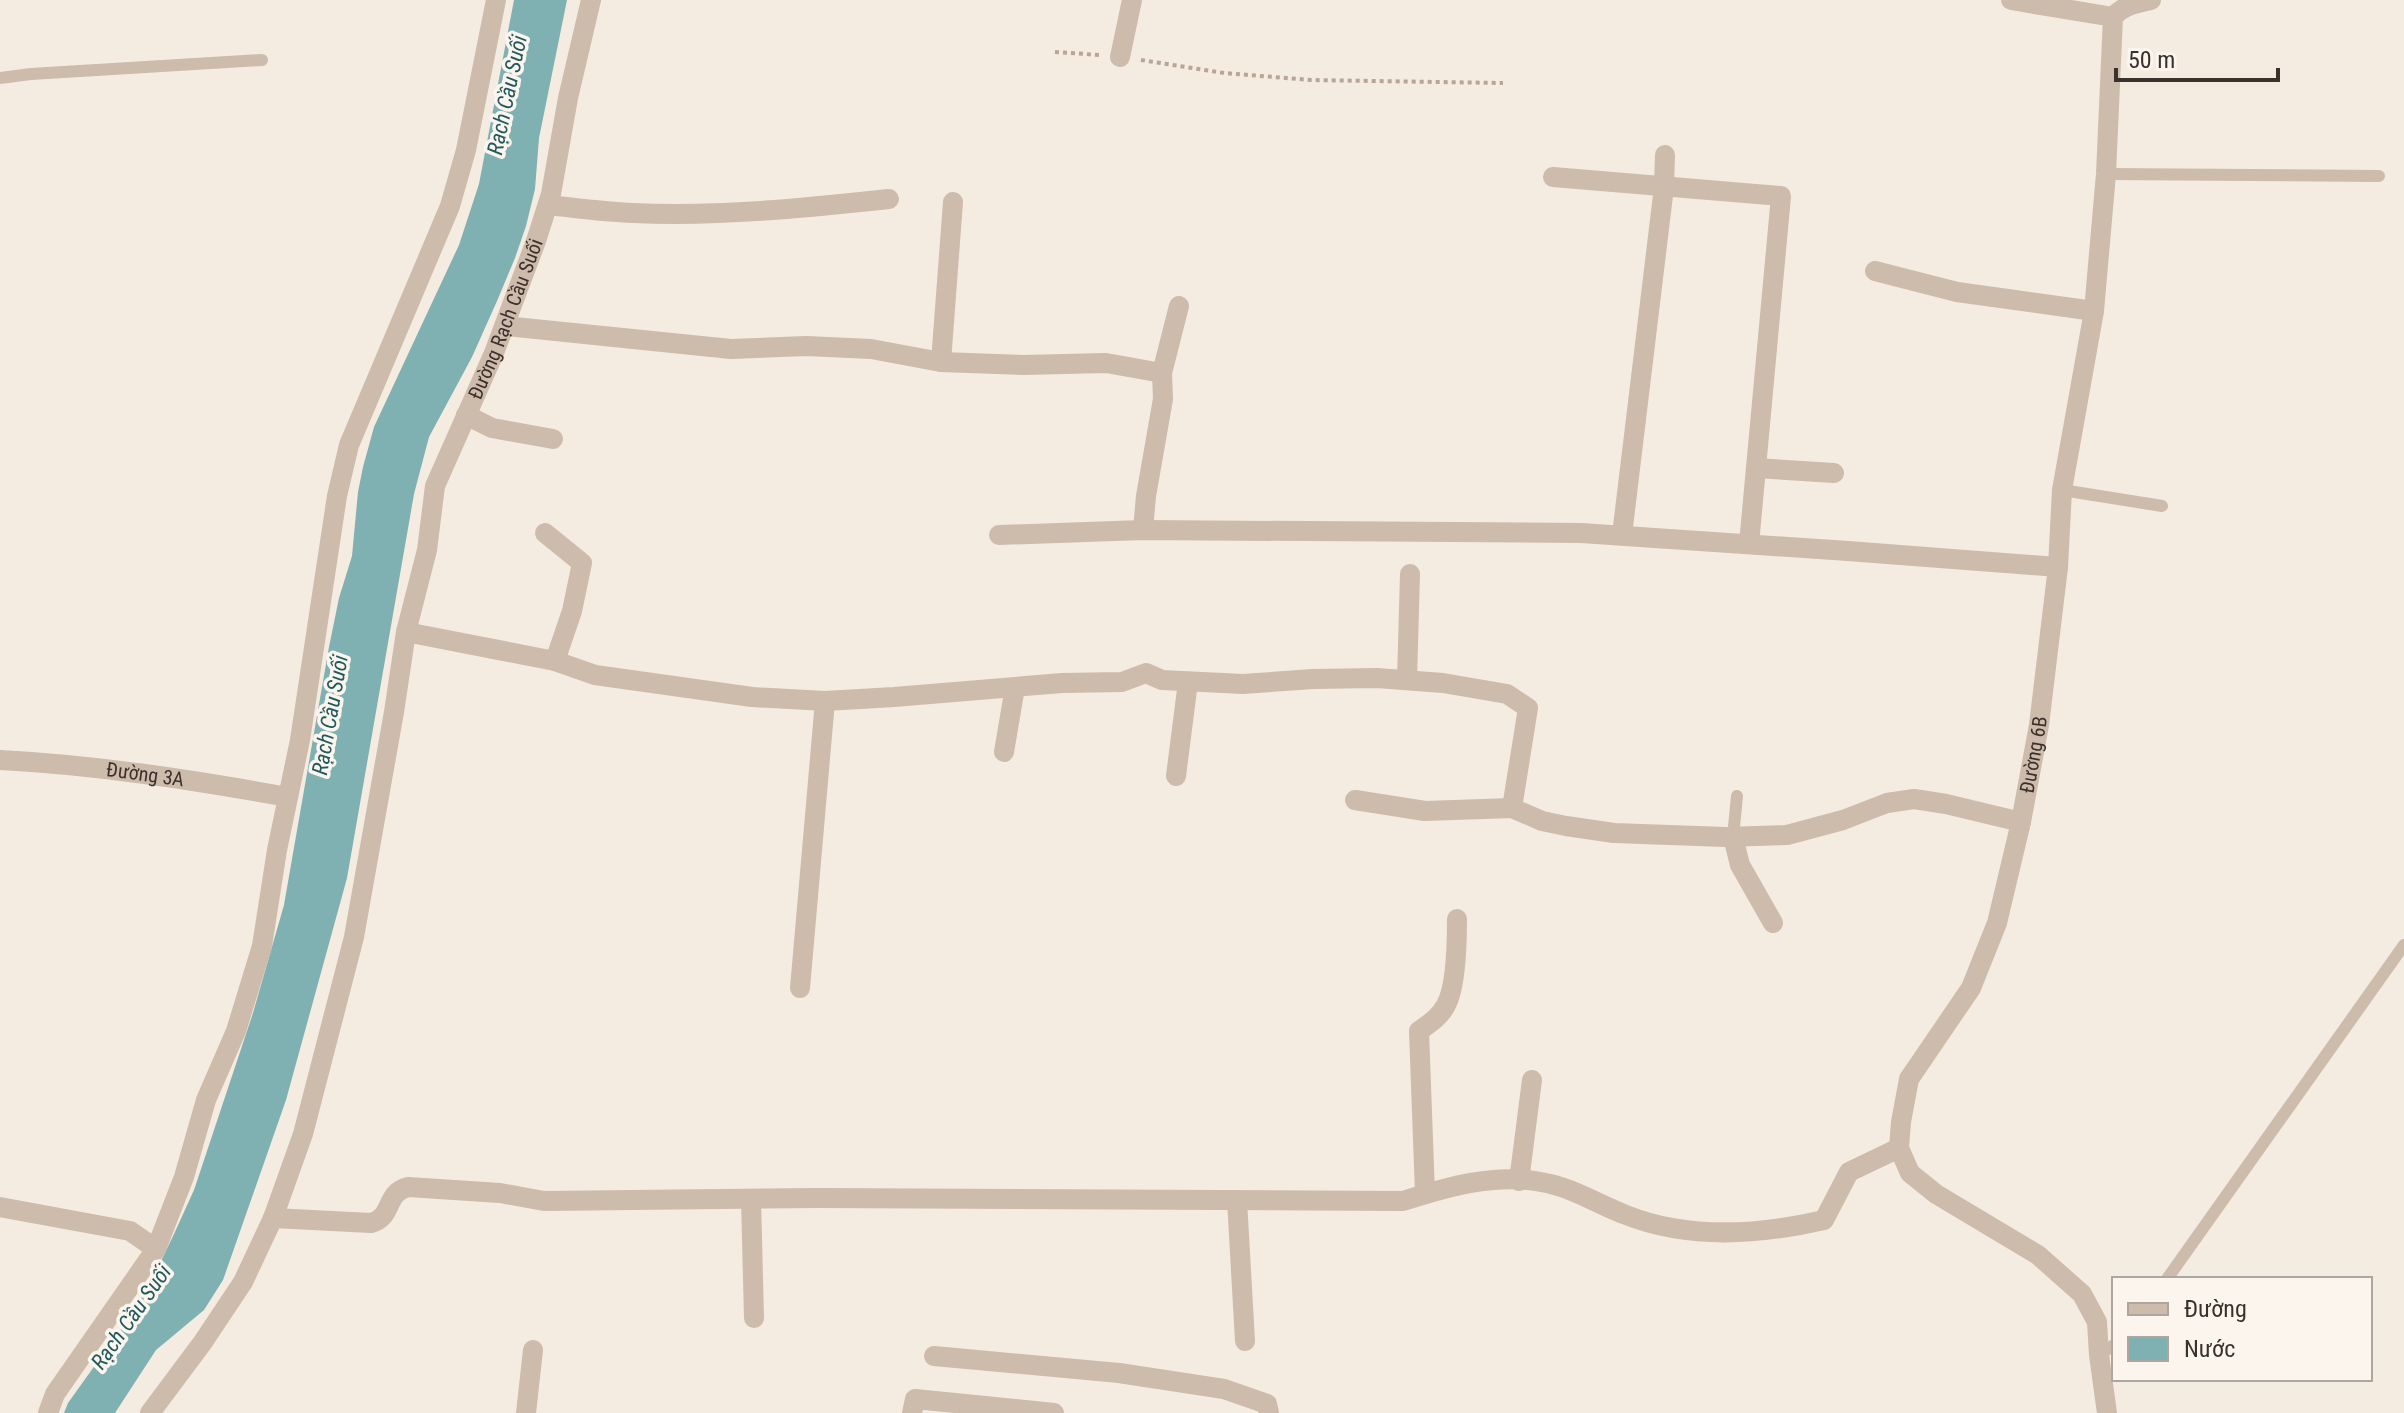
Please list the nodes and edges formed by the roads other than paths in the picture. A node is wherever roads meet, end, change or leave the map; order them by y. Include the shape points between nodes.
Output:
1 (496, 0) edge
2 (591, 0) edge
3 (1132, 0) edge
4 (2011, 0) edge
5 (2138, 1) edge
6 (2113, 17) junction
7 (1120, 57) road end
8 (262, 60) dead end
9 (0, 78) edge
10 (1665, 155) dead end
11 (2106, 174) junction
12 (2379, 176) dead end
13 (1553, 177) dead end
14 (1664, 187) junction
15 (889, 199) dead end
16 (953, 202) dead end
17 (548, 205) junction
18 (1875, 271) dead end
19 (1179, 306) dead end
20 (2094, 311) junction
21 (505, 326) junction
22 (941, 362) junction
23 (1162, 373) junction
24 (466, 415) junction
25 (553, 439) dead end
26 (1756, 468) junction
27 (1834, 473) dead end
28 (2062, 490) junction
29 (2162, 506) dead end
30 (1143, 530) junction
31 (545, 533) dead end
32 (999, 535) dead end
33 (1622, 535) junction
34 (1749, 544) junction
35 (2058, 567) junction
36 (1410, 574) dead end
37 (406, 632) junction
38 (555, 661) junction
39 (1407, 680) junction
40 (1188, 682) junction
41 (1015, 687) junction
42 (825, 701) junction
43 (1004, 752) dead end
44 (0, 760) edge
45 (1176, 776) dead end
46 (1737, 796) dead end
47 (288, 797) junction
48 (1355, 800) dead end
49 (1512, 808) junction
50 (2021, 822) junction
51 (1733, 837) junction
52 (1457, 919) dead end
53 (1773, 923) dead end
54 (2404, 945) edge
55 (800, 988) dead end
56 (1532, 1080) dead end
57 (1899, 1148) junction
58 (1519, 1181) junction
59 (1425, 1194) junction
60 (751, 1199) junction
61 (1237, 1200) junction
62 (0, 1207) edge
63 (273, 1218) junction
64 (156, 1249) junction
65 (2168, 1277) edge
66 (754, 1318) dead end
67 (1245, 1341) dead end
68 (533, 1350) dead end
69 (2107, 1350) edge
70 (934, 1356) dead end
71 (48, 1413) edge
72 (150, 1413) edge
73 (526, 1413) edge
74 (912, 1413) edge
75 (1054, 1413) edge
76 (1269, 1413) edge
77 (2107, 1413) edge

1 - 47 street via 450,206 349,445
2 - 17 street, Đường Rạch Cầu Suối
3 - 7 street
4 - 6 street
5 - 6 street
6 - 11 street, Đường 6B
8 - 9 lane
10 - 14 street
11 - 12 lane
11 - 20 street, Đường 6B
13 - 14 street
14 - 26 street via 1781,196
14 - 33 street
15 - 17 street via 709,213
16 - 22 street
17 - 21 street, Đường Rạch Cầu Suối
18 - 20 street via 1957,292
19 - 23 street
20 - 28 street, Đường 6B
21 - 22 street via 731,349 871,349
21 - 24 street, Đường Rạch Cầu Suối
22 - 23 street via 1106,363
23 - 30 street via 1163,399
24 - 25 street via 492,428
24 - 37 street, Đường Rạch Cầu Suối via 435,486 427,550
26 - 27 street
26 - 34 street
28 - 29 lane
28 - 35 street, Đường 6B
30 - 32 street
30 - 33 street
31 - 38 street via 582,563
33 - 34 street
34 - 35 street
35 - 50 street, Đường 6B
36 - 39 street
37 - 38 street
37 - 63 street via 354,937 303,1134
38 - 42 street via 595,675 752,697
39 - 40 street
39 - 49 street via 1507,694 1528,708
40 - 41 street via 1146,673 1122,682
40 - 45 street
41 - 42 street
41 - 43 street
42 - 55 street
44 - 47 street, Đường 3A via 61,763
46 - 51 lane
47 - 64 street via 262,946
48 - 49 street via 1425,811
49 - 51 street via 1542,821 1590,830
50 - 51 street via 1914,799 1787,835
50 - 57 street, Đường 6B via 1997,923 1971,988 1909,1079
51 - 53 street via 1740,865
52 - 59 street via 1447,1004 1419,1031
54 - 65 lane
56 - 58 street
57 - 58 street via 1849,1172 1824,1220 1783,1229 1717,1233 1660,1226 1582,1194 1540,1181
57 - 69 street via 1910,1173 1927,1187 2038,1255 2082,1294
58 - 59 street via 1456,1185
59 - 61 street via 1403,1201
60 - 61 street
60 - 63 street via 544,1201 408,1187 393,1194 387,1212 371,1223
60 - 66 street
61 - 67 street
62 - 64 street via 130,1231
63 - 72 street via 243,1282
64 - 71 street via 55,1394
68 - 73 street
69 - 77 street
70 - 76 street via 1119,1373 1224,1389 1267,1404
74 - 75 street via 915,1399

